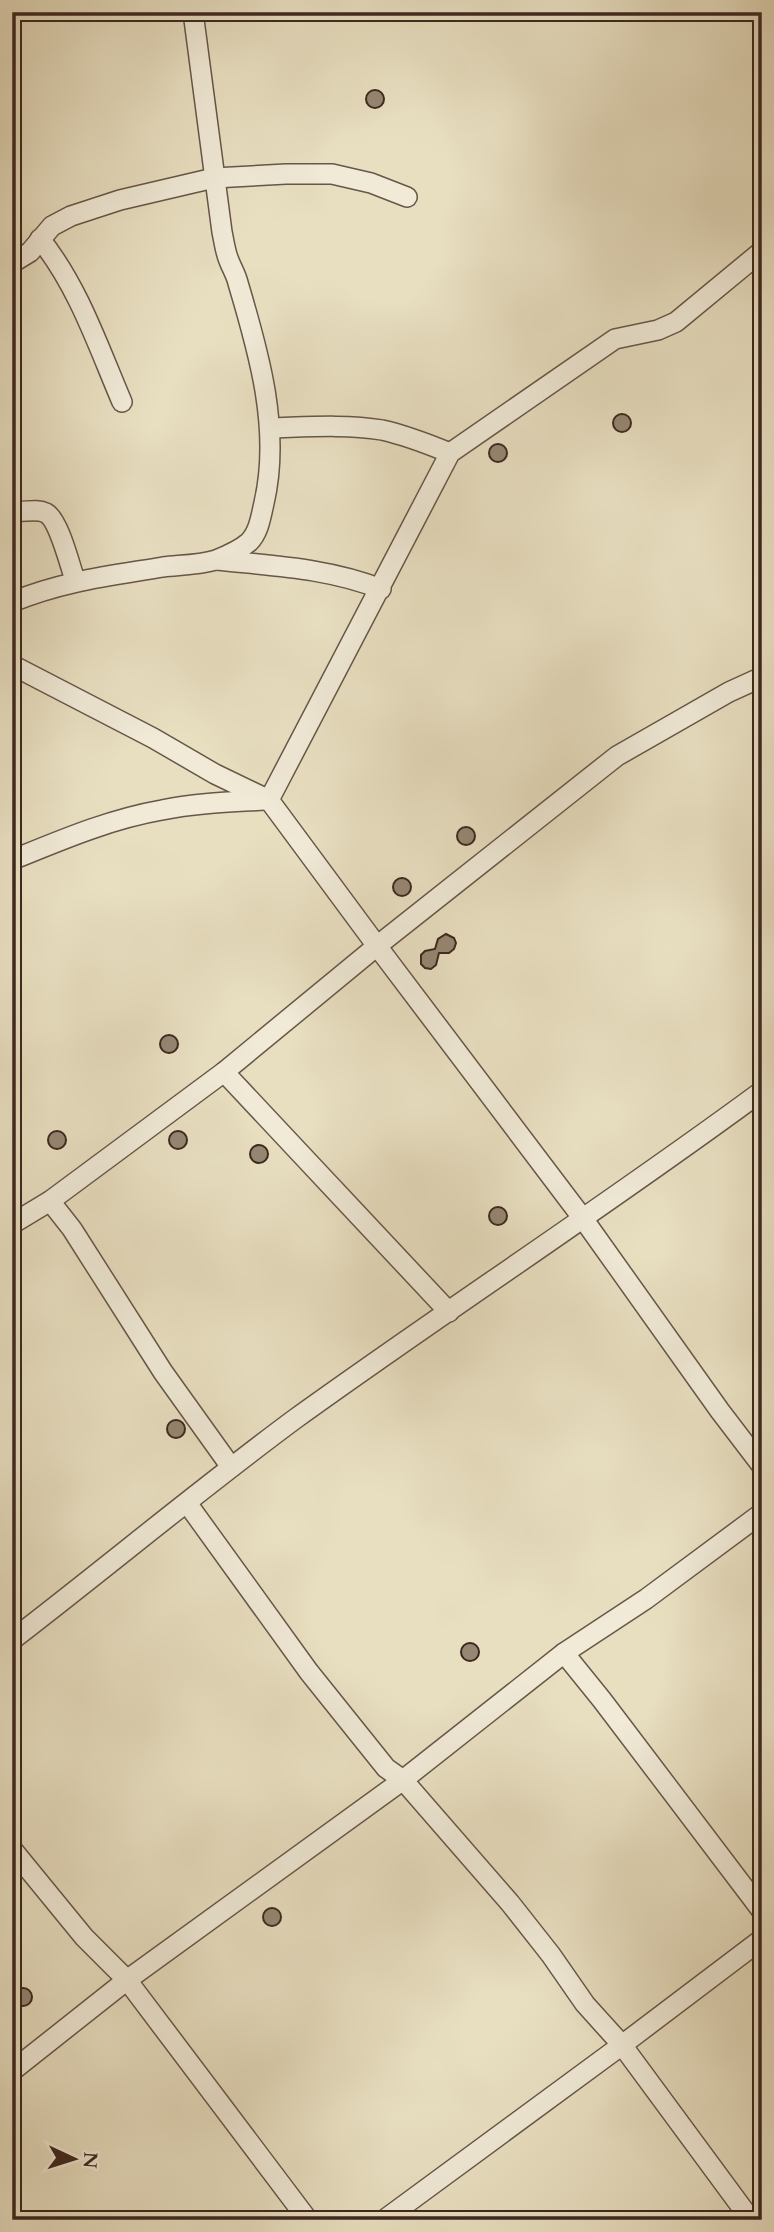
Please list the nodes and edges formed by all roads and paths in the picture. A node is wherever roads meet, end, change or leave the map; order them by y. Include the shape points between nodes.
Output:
1 (194, 12) edge
2 (214, 178) junction
3 (407, 197) dead end
4 (40, 239) junction
5 (762, 251) edge
6 (12, 263) edge
7 (122, 402) dead end
8 (271, 428) junction
9 (450, 453) junction
10 (12, 511) edge
11 (214, 560) junction
12 (75, 580) junction
13 (381, 589) junction
14 (12, 602) edge
15 (12, 665) edge
16 (762, 677) edge
17 (270, 800) junction
18 (12, 860) edge
19 (377, 946) junction
20 (224, 1072) junction
21 (762, 1091) edge
22 (50, 1201) junction
23 (584, 1220) junction
24 (12, 1224) edge
25 (449, 1312) junction
26 (762, 1466) edge
27 (231, 1467) junction
28 (187, 1503) junction
29 (762, 1513) edge
30 (12, 1640) edge
31 (564, 1653) junction
32 (403, 1780) junction
33 (12, 1849) edge
34 (762, 1911) edge
35 (762, 1939) edge
36 (127, 1980) junction
37 (622, 2045) junction
38 (12, 2071) edge
39 (308, 2220) edge
40 (384, 2220) edge
41 (751, 2220) edge

1 - 2 street
2 - 3 street via 332,174
2 - 4 street via 71,216
2 - 8 street via 222,232 247,313
4 - 6 street
4 - 7 street via 75,293
5 - 9 street via 676,322 599,349
8 - 9 street via 381,430
8 - 11 street via 267,492 256,534
9 - 13 street
10 - 12 street via 40,511 51,517
11 - 12 street
11 - 13 street via 325,572
12 - 14 street
13 - 17 street
15 - 17 street
16 - 19 street via 617,756
17 - 18 street via 161,810 80,832
17 - 19 street
19 - 20 street
19 - 23 street
20 - 22 street
20 - 25 street
21 - 23 street
22 - 24 street
22 - 27 street
23 - 25 street
23 - 26 street
25 - 27 street
27 - 28 street
28 - 30 street
28 - 32 street via 309,1672 386,1768
29 - 31 street
31 - 32 street
31 - 34 street
32 - 36 street
32 - 37 street via 510,1903 585,2004
33 - 36 street via 84,1937
35 - 37 street
36 - 38 street
36 - 39 street
37 - 40 street
37 - 41 street

